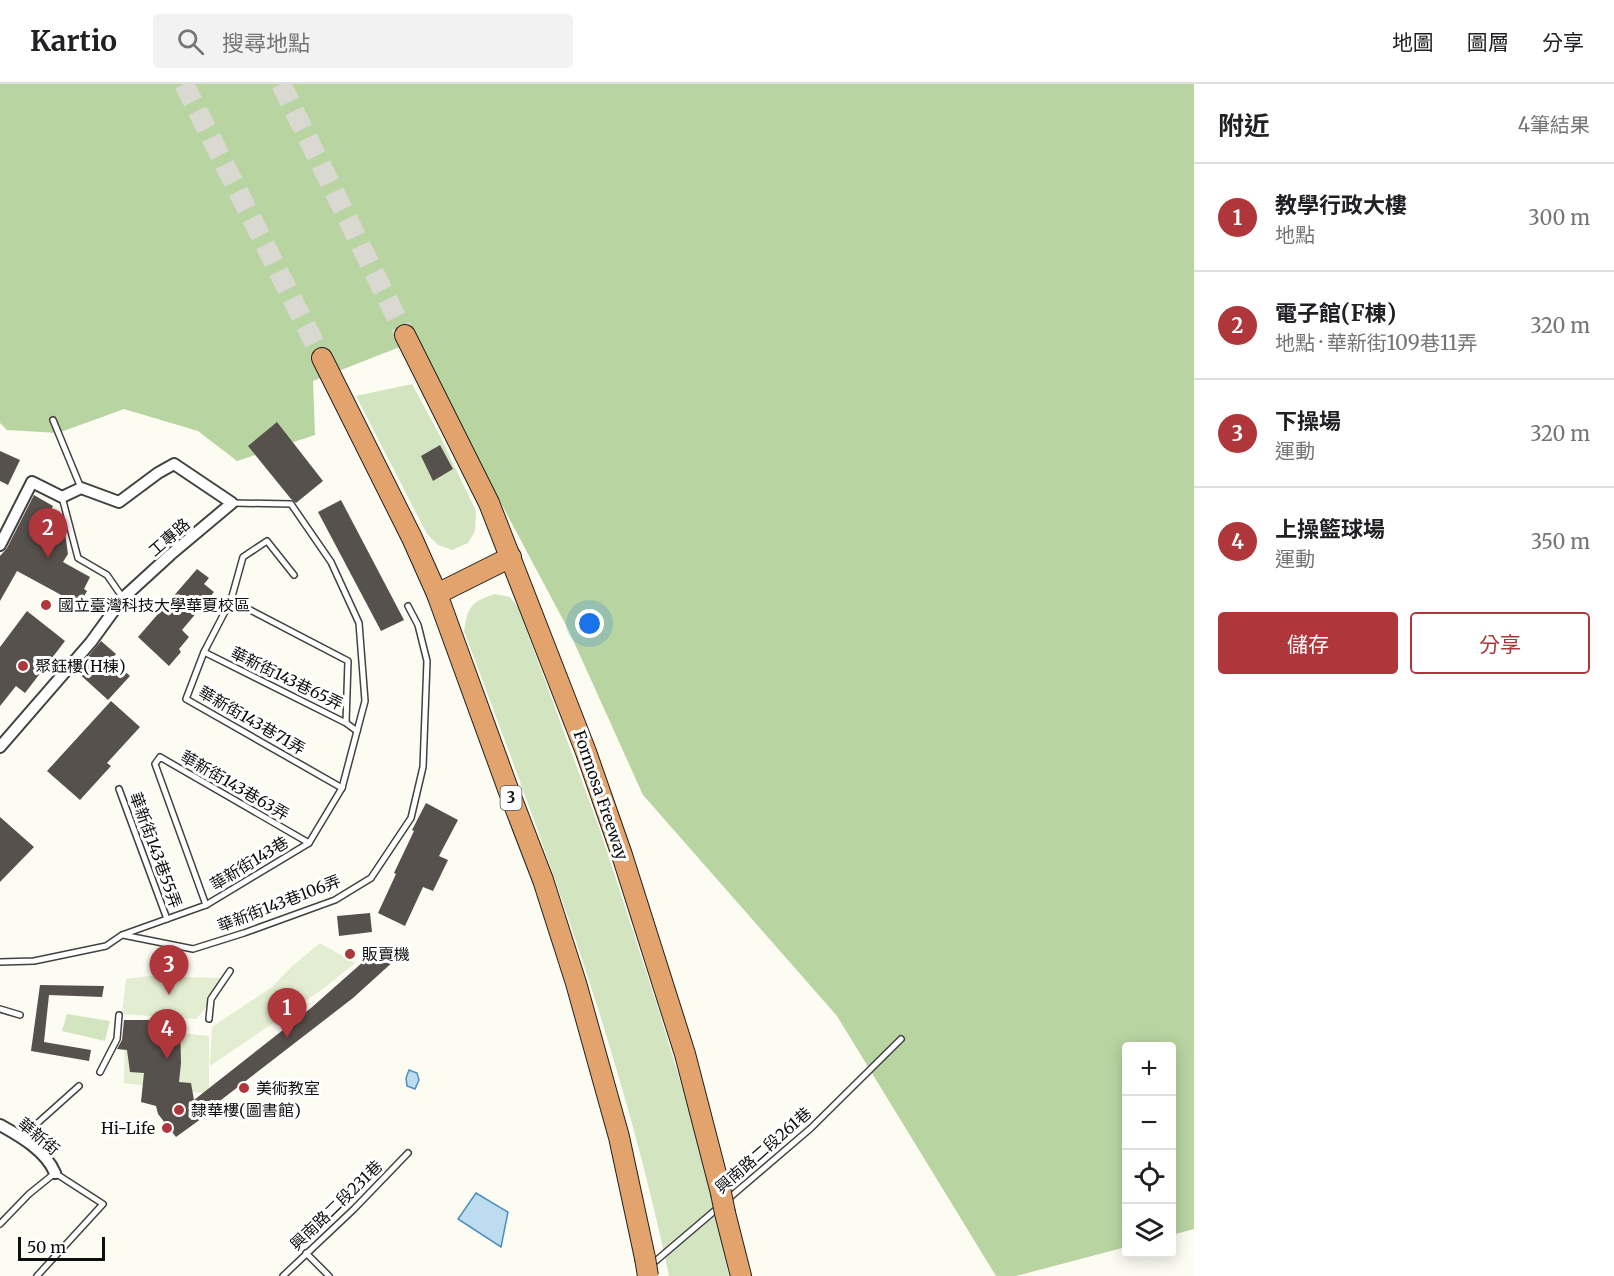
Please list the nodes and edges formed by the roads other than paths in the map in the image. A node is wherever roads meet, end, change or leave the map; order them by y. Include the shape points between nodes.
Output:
1 (405, 335) tunnel mouth
2 (322, 358) tunnel mouth
3 (53, 420) dead end
4 (81, 488) junction
5 (62, 497) junction
6 (232, 503) junction
7 (0, 545) edge
8 (511, 556) junction
9 (294, 575) dead end
10 (437, 594) junction
11 (123, 598) junction
12 (231, 600) junction
13 (408, 606) dead end
14 (204, 652) junction
15 (346, 723) junction
16 (357, 731) junction
17 (0, 747) edge
18 (342, 788) junction
19 (119, 789) dead end
20 (309, 843) junction
21 (206, 905) junction
22 (167, 920) junction
23 (122, 935) junction
24 (0, 962) edge
25 (230, 971) dead end
26 (0, 1009) edge
27 (20, 1015) dead end
28 (119, 1015) dead end
29 (209, 1020) dead end
30 (901, 1039) dead end
31 (100, 1072) dead end
32 (80, 1086) dead end
33 (0, 1125) edge
34 (22, 1137) junction
35 (408, 1153) dead end
36 (56, 1173) junction
37 (0, 1224) edge
38 (306, 1253) junction
39 (644, 1270) edge
40 (37, 1276) edge
41 (283, 1276) edge
42 (329, 1276) edge
43 (741, 1276) edge

1 - 8 highway, Formosa Freeway via 489,503
2 - 10 highway, 3
3 - 4 lane
4 - 5 street
4 - 6 street via 119,502 174,464
5 - 7 street via 32,482
5 - 11 lane via 78,558 106,575
6 - 11 street, 工專路
6 - 16 lane, 華新街143巷 via 291,504 331,562 359,624 365,701
8 - 10 highway
8 - 43 highway, Formosa Freeway, bridge via 622,855 685,1054
9 - 12 lane, 華新街143巷71弄 via 267,541 243,557
10 - 39 highway, 3 via 543,880 576,983 619,1137
11 - 17 street, 工專路 via 91,642
12 - 14 lane, 華新街143巷71弄
12 - 15 lane via 348,661
13 - 23 lane, 華新街143巷106弄 via 418,625 427,662 423,766 411,818 371,878 335,900 193,949
14 - 15 lane, 華新街143巷65弄
14 - 18 lane, 華新街143巷71弄 via 186,699
15 - 16 lane, 華新街143巷65弄
16 - 18 lane, 華新街143巷
18 - 20 lane, 華新街143巷
19 - 22 lane, 華新街143巷55弄
20 - 21 lane, 華新街143巷
20 - 21 lane, 華新街143巷63弄 via 160,757 155,764
21 - 22 lane, 華新街143巷
22 - 23 lane, 華新街143巷
23 - 24 lane, 華新街143巷 via 105,946 34,961
25 - 29 lane via 212,999
26 - 27 lane
28 - 31 lane via 117,1039
30 - 39 lane, 興南路二段261巷 via 811,1128
32 - 34 lane
33 - 34 street, 華新街
34 - 36 street, 華新街 via 51,1162
35 - 38 lane, 興南路二段231巷
36 - 37 lane
36 - 40 lane via 104,1204
38 - 41 lane, 興南路二段231巷
38 - 42 lane

